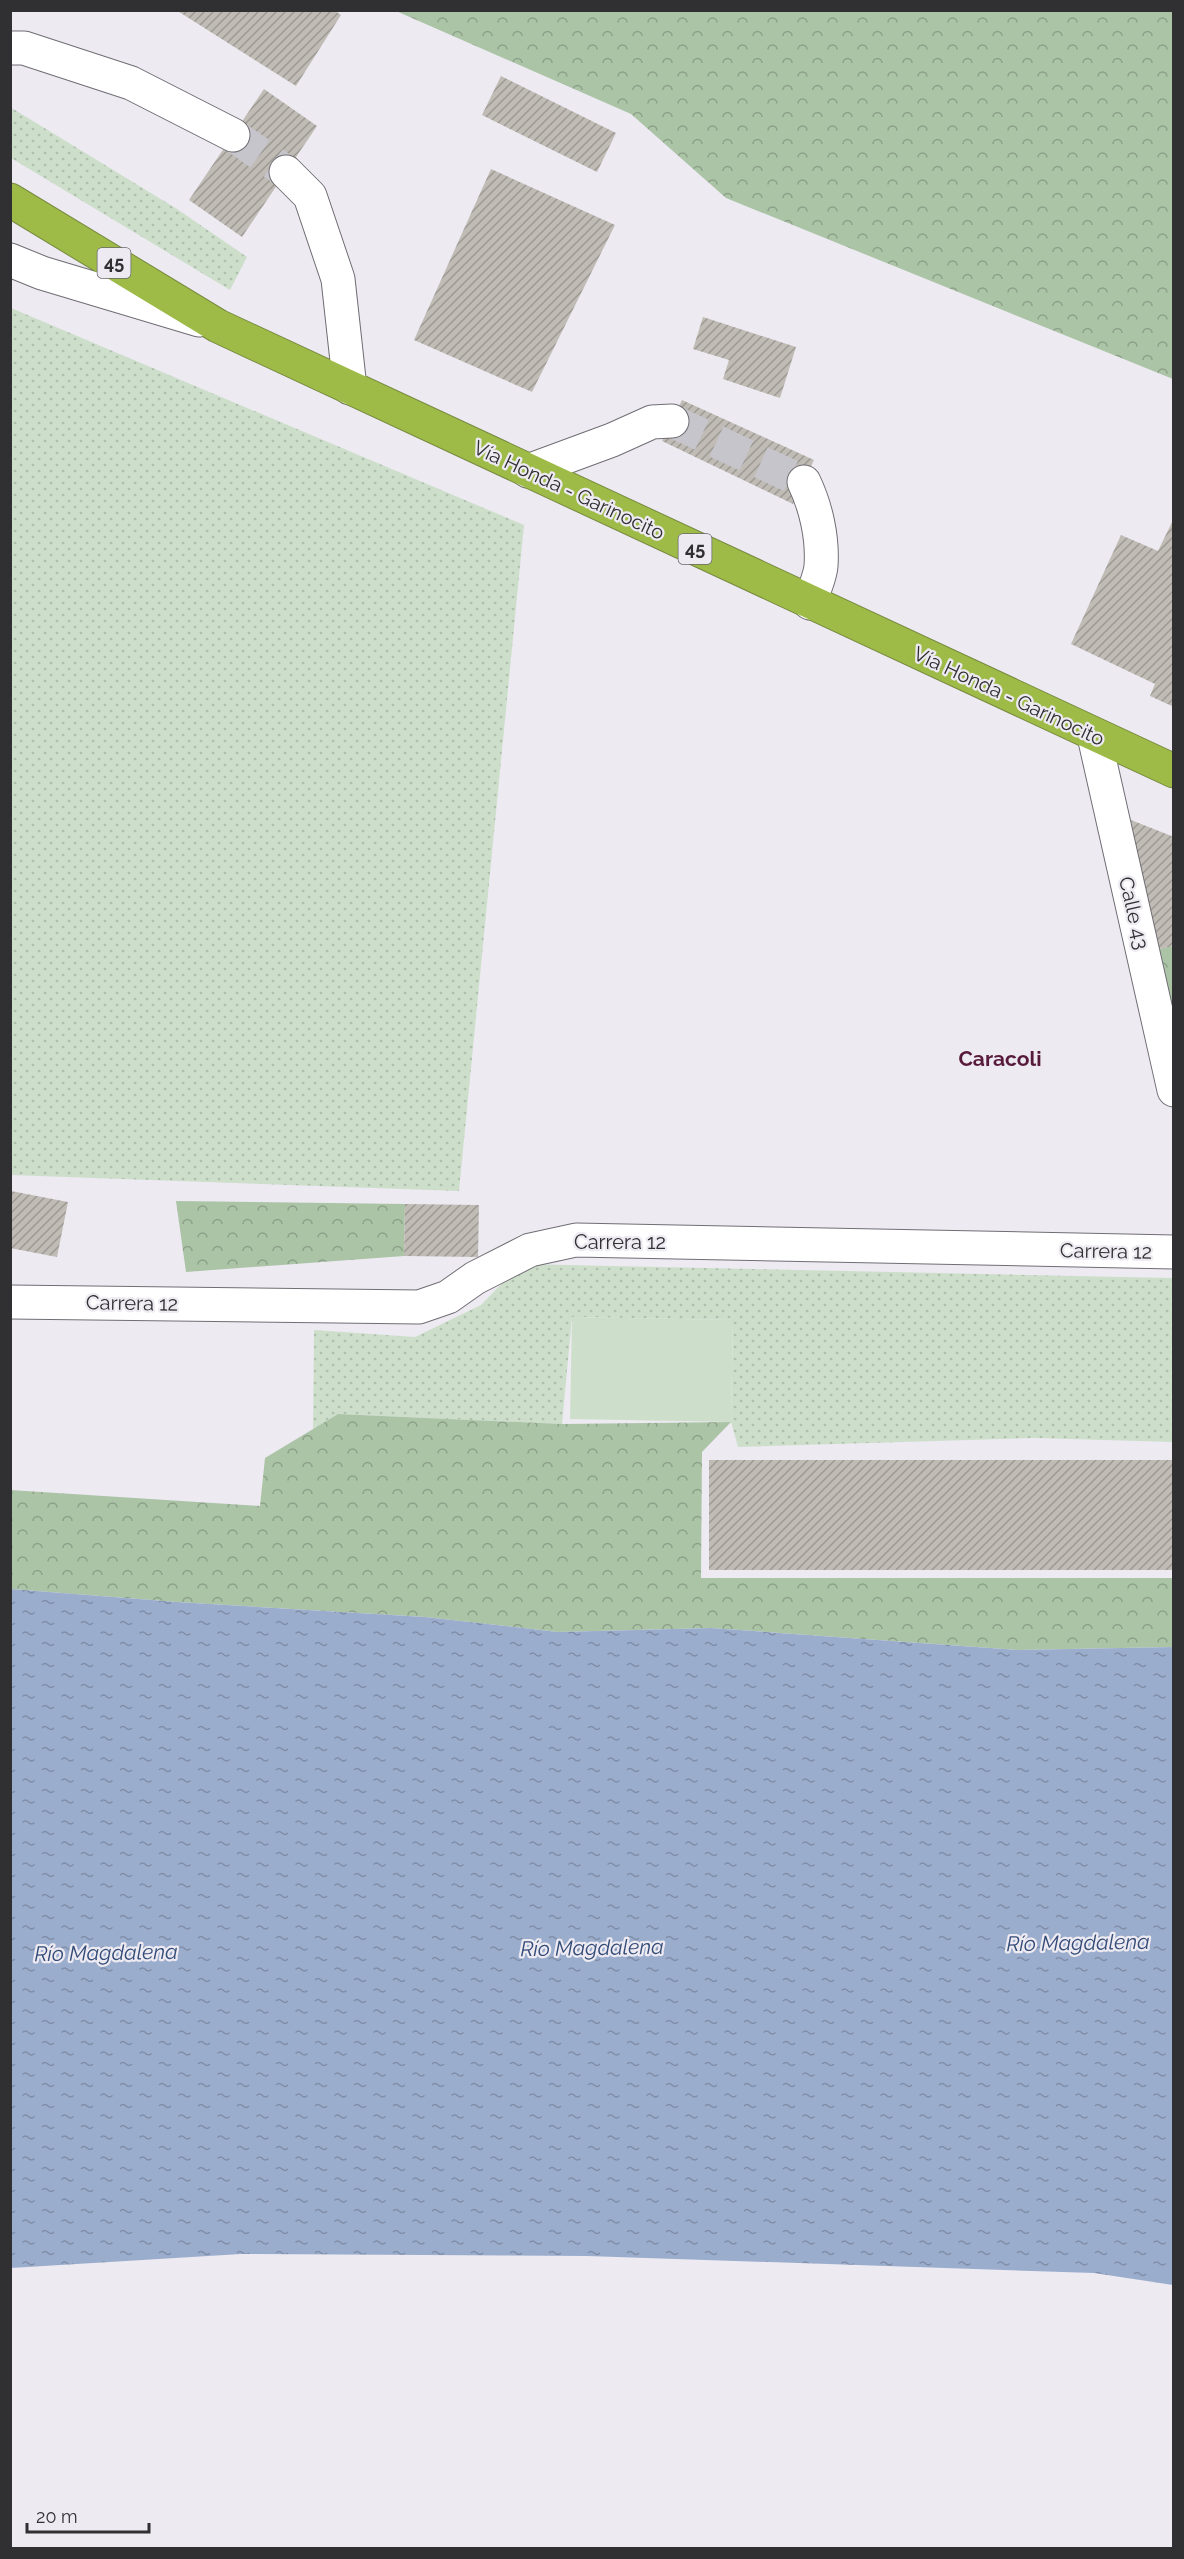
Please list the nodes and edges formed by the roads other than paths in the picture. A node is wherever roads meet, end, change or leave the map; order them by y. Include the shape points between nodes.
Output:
1 (10, 48) edge
2 (233, 135) tunnel mouth
3 (286, 172) tunnel mouth
4 (10, 200) edge
5 (10, 260) edge
6 (218, 326) junction
7 (350, 388) junction
8 (672, 421) tunnel mouth
9 (528, 471) junction
10 (804, 482) tunnel mouth
11 (810, 603) junction
12 (1094, 736) junction
13 (1173, 771) edge
14 (1173, 1090) edge
15 (1173, 1252) edge
16 (10, 1302) edge

1 - 2 street via 24,48 131,83
3 - 7 street via 310,196 338,279
4 - 6 highway, Vía Honda - Garinocito / 45
5 - 6 street
6 - 7 highway, Vía Honda - Garinocito / 45
7 - 9 highway, Vía Honda - Garinocito / 45
8 - 9 street via 652,422
9 - 11 highway, Vía Honda - Garinocito / 45
10 - 11 street via 819,530 821,567
11 - 12 highway, Vía Honda - Garinocito / 45
12 - 13 highway, Vía Honda - Garinocito / 45
12 - 14 street, Calle 43
15 - 16 street, Carrera 12 via 576,1240 531,1250 475,1278 448,1297 419,1307

